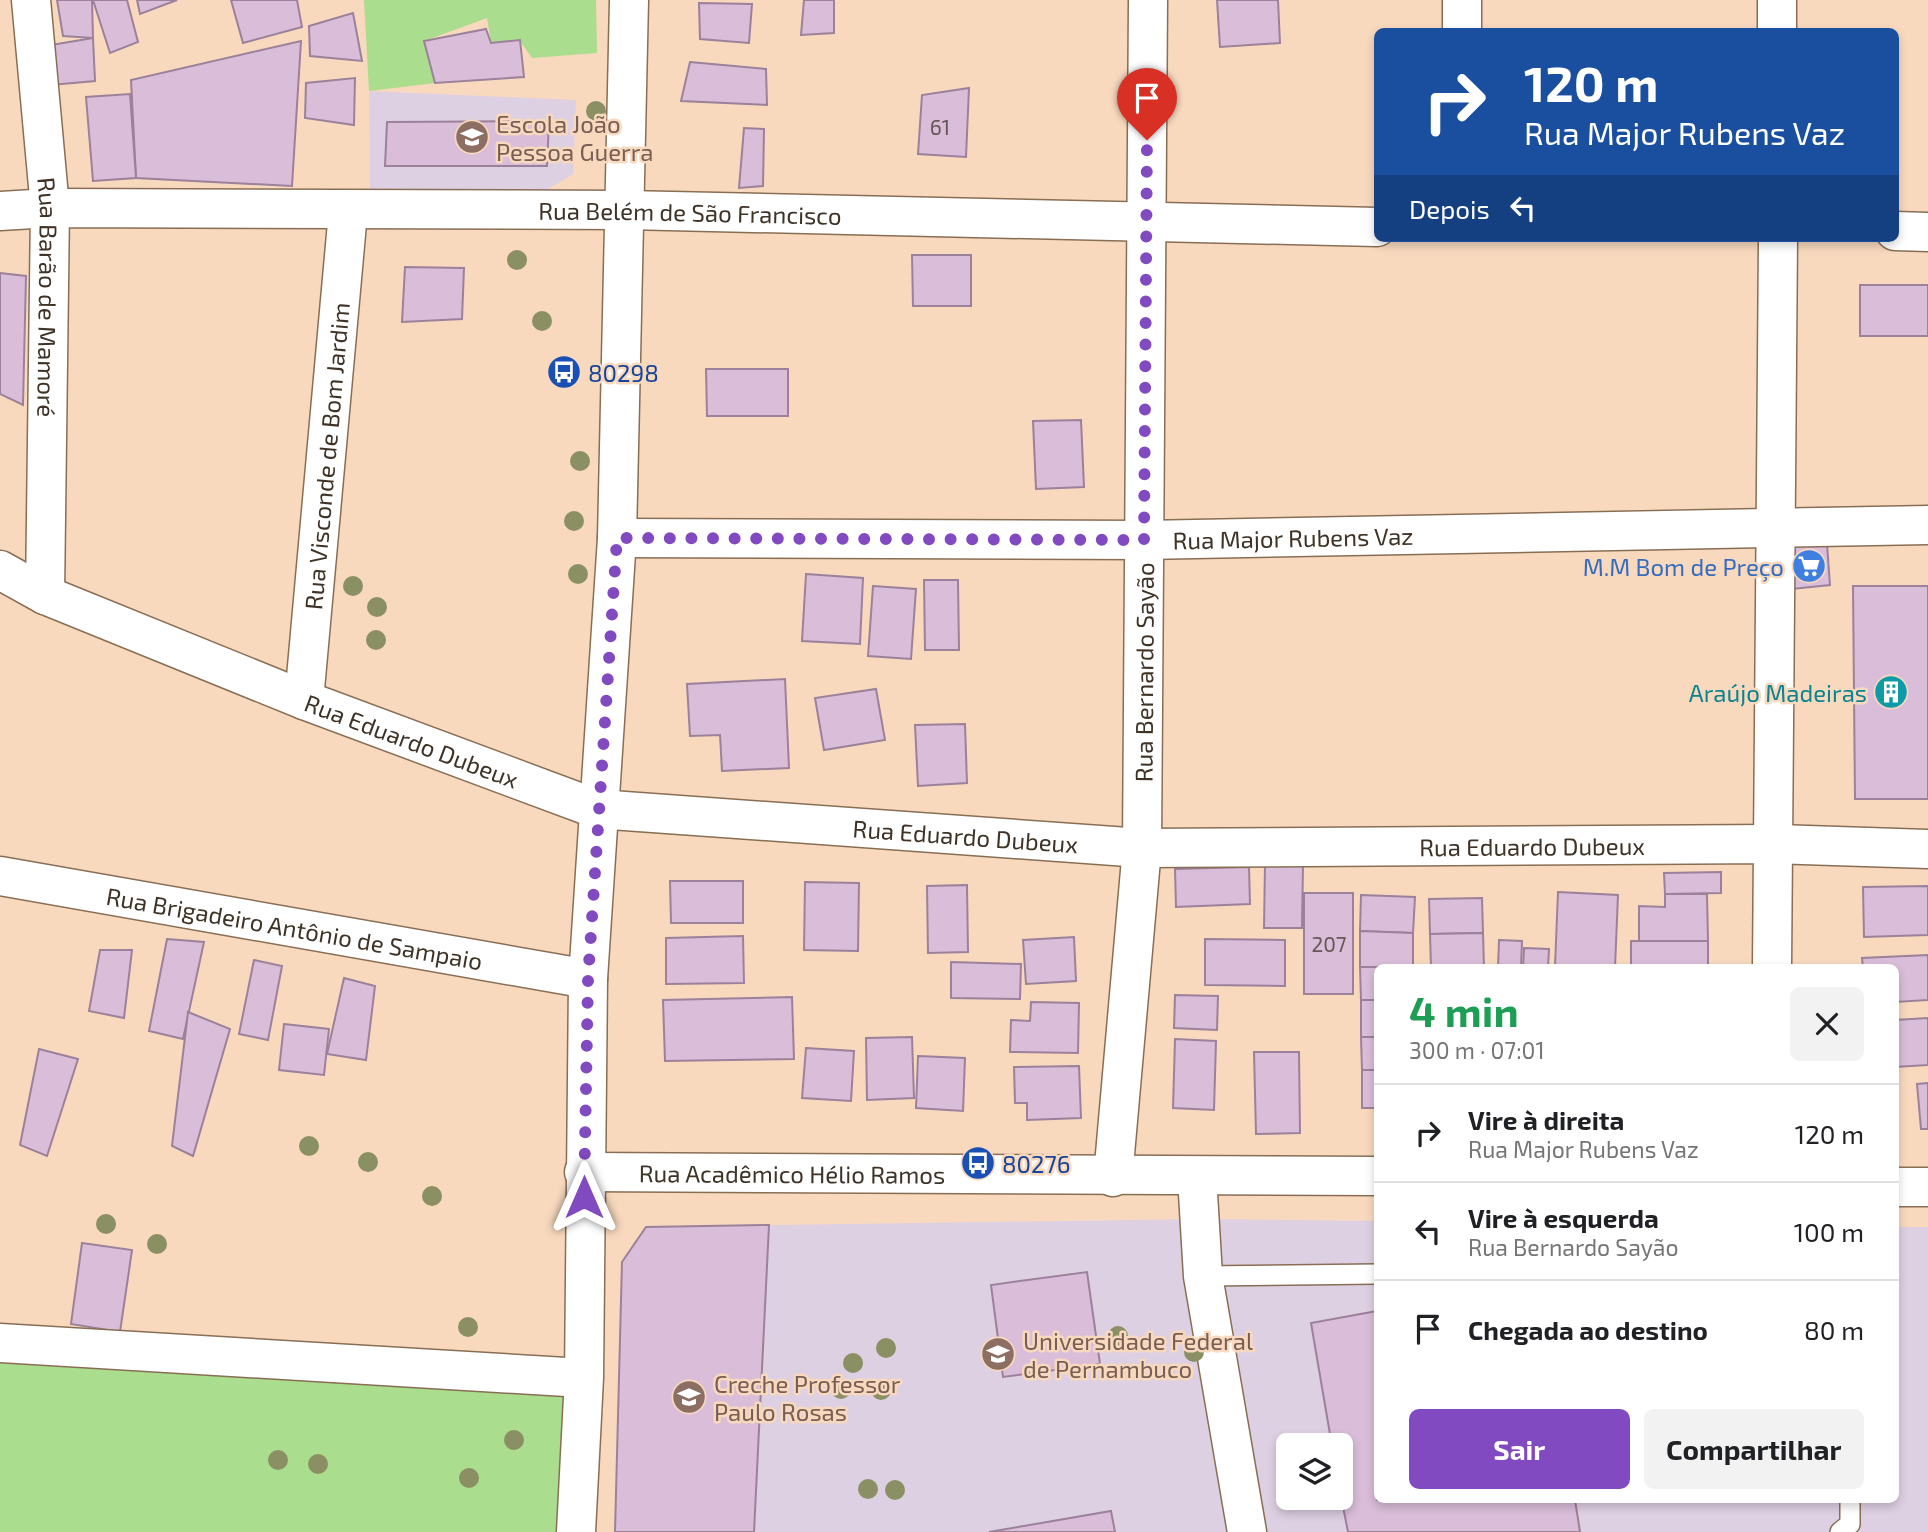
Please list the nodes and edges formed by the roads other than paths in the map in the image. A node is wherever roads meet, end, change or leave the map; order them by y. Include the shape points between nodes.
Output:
1 (31, 0) edge
2 (629, 0) edge
3 (1147, 0) edge
4 (1462, 0) edge
5 (1777, 0) edge
6 (1462, 28) edge
7 (1777, 28) edge
8 (50, 208) junction
9 (626, 210) junction
10 (0, 211) edge
11 (348, 212) junction
12 (1147, 223) junction
13 (1374, 227) edge
14 (1899, 231) edge
15 (1928, 232) edge
16 (1778, 242) edge
17 (1928, 525) edge
18 (1775, 526) junction
19 (617, 538) junction
20 (1144, 540) junction
21 (0, 570) edge
22 (45, 595) junction
23 (304, 699) junction
24 (597, 809) junction
25 (1774, 844) junction
26 (1142, 848) junction
27 (1928, 849) edge
28 (0, 876) edge
29 (1772, 964) edge
30 (588, 979) junction
31 (584, 1172) junction
32 (1374, 1175) edge
33 (1113, 1177) junction
34 (1197, 1177) junction
35 (1899, 1187) edge
36 (1928, 1187) edge
37 (1374, 1274) edge
38 (1203, 1276) junction
39 (0, 1343) edge
40 (583, 1378) junction
41 (1850, 1503) edge
42 (576, 1532) edge
43 (1247, 1532) edge
44 (1840, 1532) edge

1 - 8 street, Rua Barão de Mamoré
2 - 9 street
3 - 12 street, Rua Bernardo Sayão
4 - 6 street
5 - 7 street
8 - 10 street, Rua Belém de São Francisco
8 - 11 street, Rua Belém de São Francisco
8 - 22 street, Rua Barão de Mamoré
9 - 11 street, Rua Belém de São Francisco
9 - 12 street, Rua Belém de São Francisco
9 - 19 street
11 - 23 street, Rua Visconde de Bom Jardim
12 - 13 street, Rua Belém de São Francisco
12 - 20 street, Rua Bernardo Sayão
14 - 15 street
16 - 18 street
17 - 18 street, Rua Major Rubens Vaz
18 - 20 street, Rua Major Rubens Vaz
18 - 25 street
19 - 20 street, Rua Major Rubens Vaz
19 - 24 street
20 - 26 street, Rua Bernardo Sayão
21 - 22 street, Rua Eduardo Dubeux
22 - 23 street, Rua Eduardo Dubeux
23 - 24 street, Rua Eduardo Dubeux
24 - 26 street, Rua Eduardo Dubeux
24 - 30 street
25 - 26 street, Rua Eduardo Dubeux
25 - 27 street, Rua Eduardo Dubeux
25 - 29 street
26 - 33 street, Rua Bernardo Sayão
28 - 30 street, Rua Brigadeiro Antônio de Sampaio
30 - 31 street
31 - 33 street, Rua Acadêmico Hélio Ramos
31 - 40 street
32 - 34 street, Rua Acadêmico Hélio Ramos
33 - 34 street, Rua Acadêmico Hélio Ramos
34 - 38 street
35 - 36 street
37 - 38 lane
38 - 43 street
39 - 40 street
40 - 42 street
41 - 44 lane via 1850,1524

